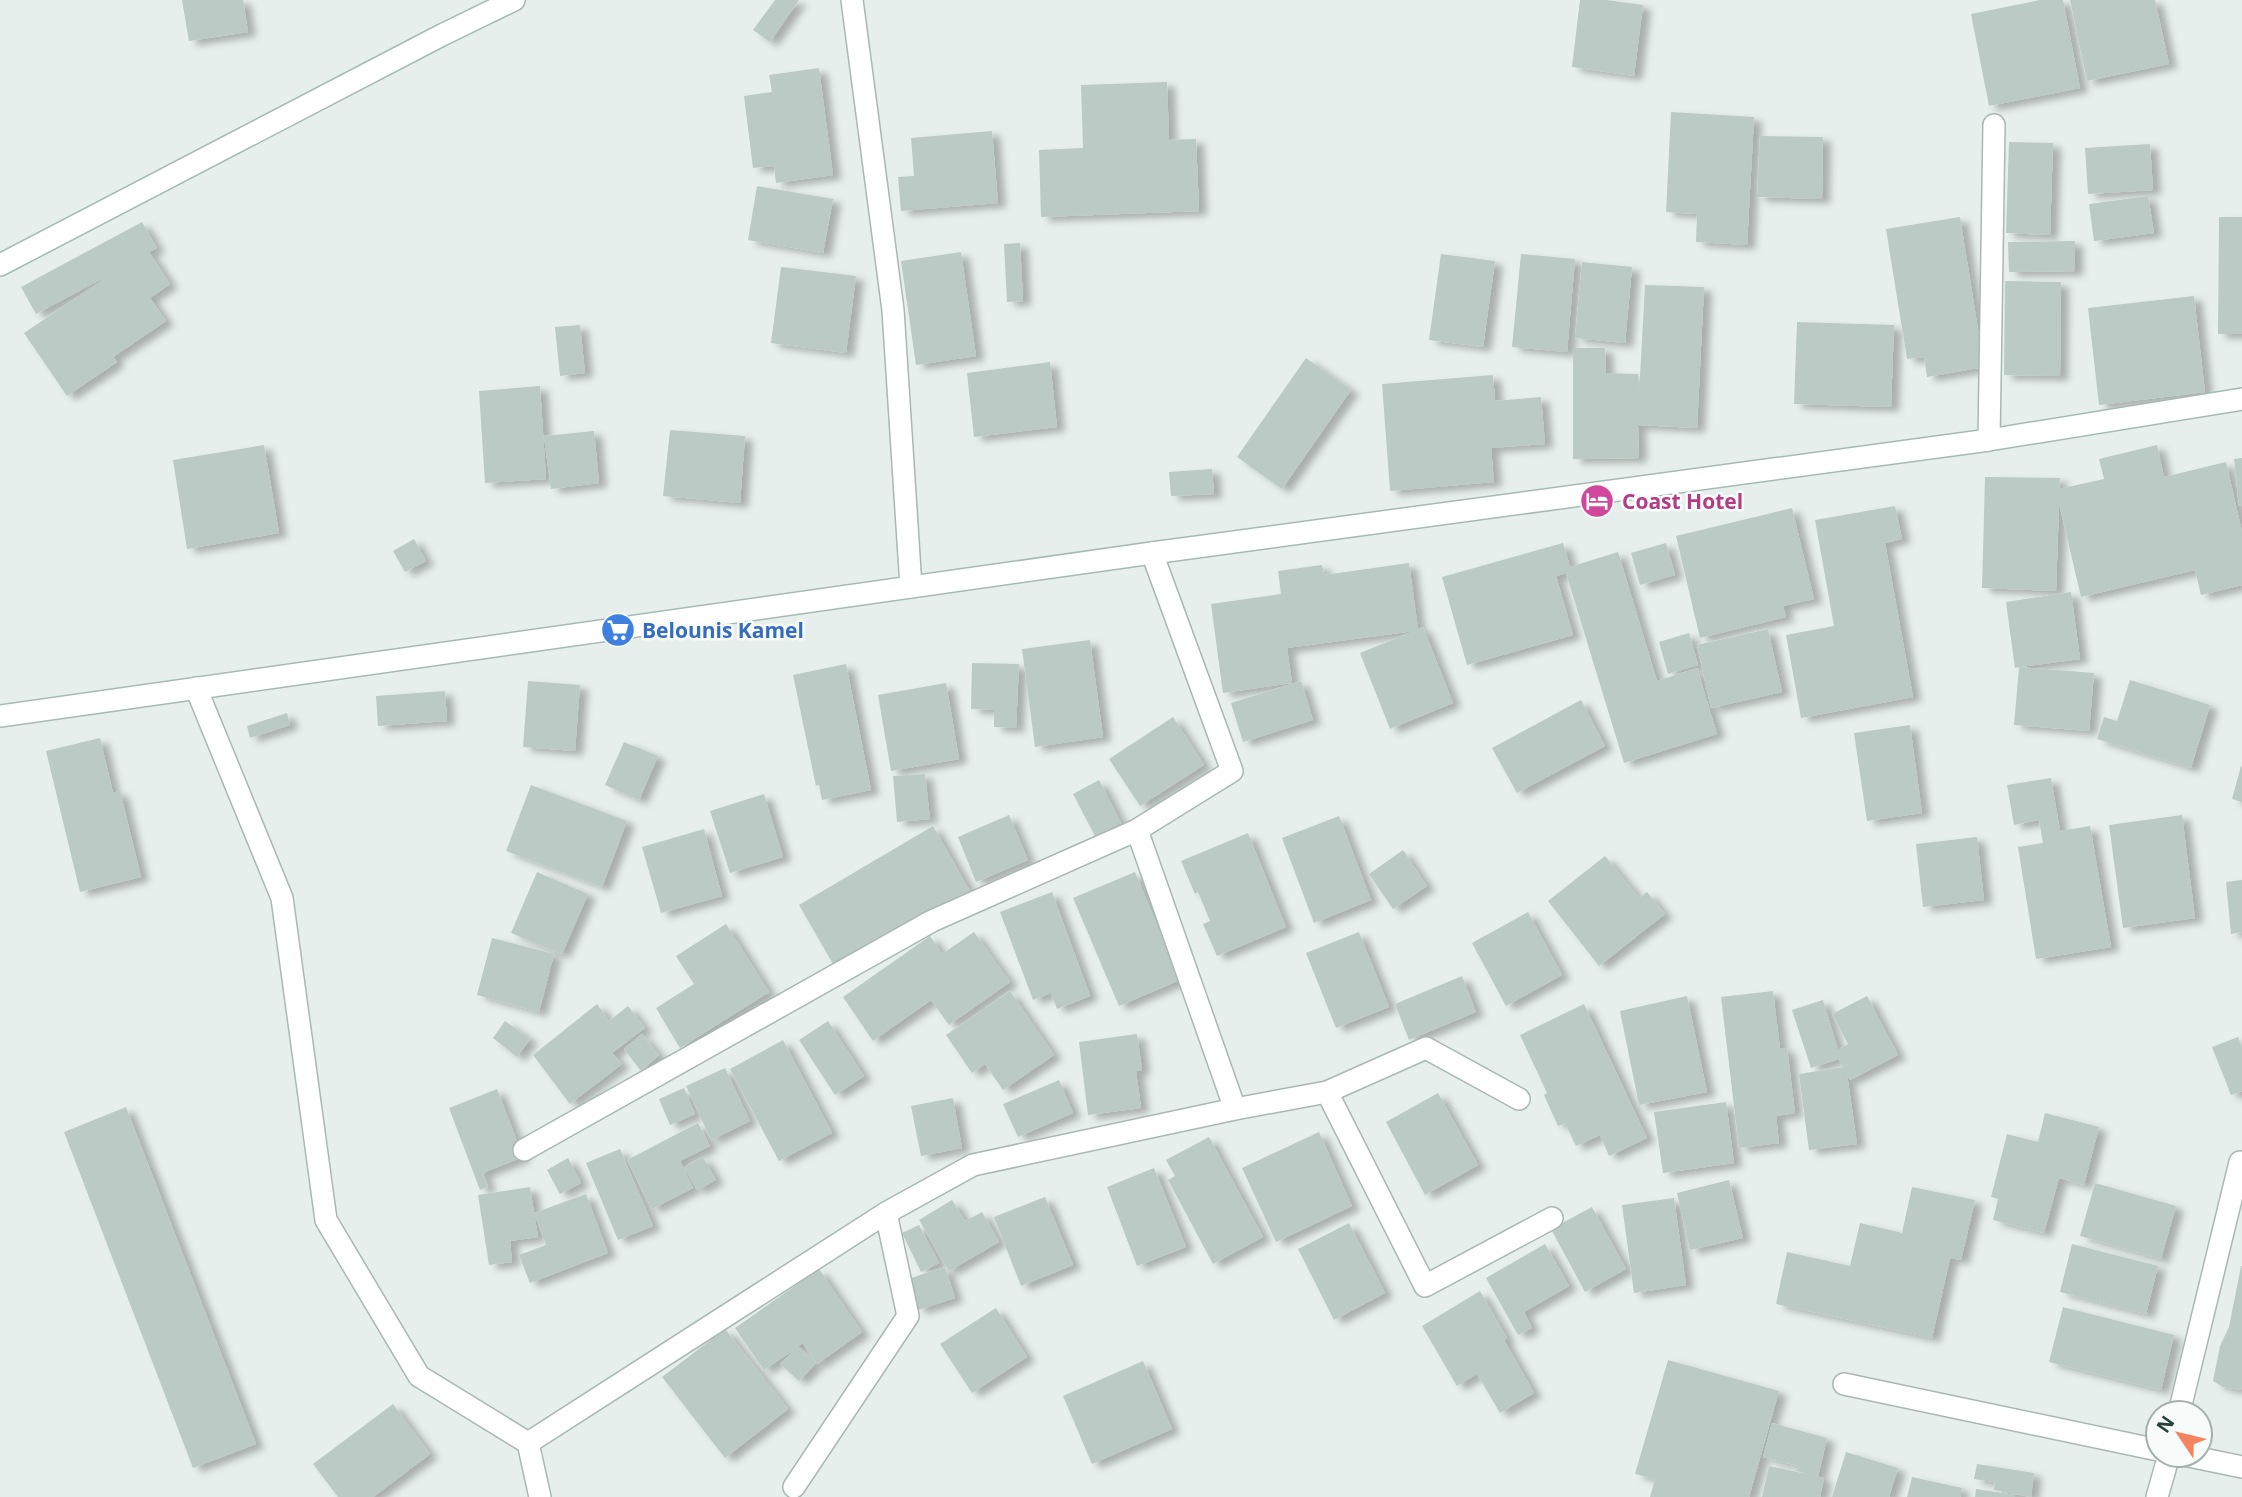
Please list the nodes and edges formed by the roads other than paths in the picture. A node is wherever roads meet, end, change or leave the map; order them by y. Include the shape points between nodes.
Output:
1 (514, 0) edge
2 (852, 0) edge
3 (1994, 125) dead end
4 (0, 265) edge
5 (2242, 398) edge
6 (1989, 440) junction
7 (1152, 553) junction
8 (911, 587) junction
9 (196, 688) junction
10 (0, 716) edge
11 (1137, 830) junction
12 (1327, 1092) junction
13 (1519, 1099) dead end
14 (1236, 1109) junction
15 (524, 1150) dead end
16 (2240, 1162) dead end
17 (886, 1213) junction
18 (1552, 1218) dead end
19 (1844, 1384) dead end
20 (2182, 1399) edge
21 (528, 1443) junction
22 (2144, 1447) edge
23 (2214, 1461) edge
24 (2242, 1467) edge
25 (2165, 1469) edge
26 (794, 1487) dead end
27 (540, 1497) edge
28 (2157, 1497) edge

1 - 4 street
2 - 8 street via 893,310
3 - 6 street
5 - 6 street
6 - 7 street
7 - 8 street
7 - 11 street via 1232,771
8 - 9 street
9 - 10 street
9 - 21 street via 282,898 326,1220 419,1376
11 - 14 street
11 - 15 street via 932,921
12 - 13 street via 1426,1048
12 - 14 street
12 - 18 street via 1425,1286
14 - 17 street via 973,1165
16 - 20 street
17 - 21 street
17 - 26 street via 908,1317
19 - 22 street
21 - 27 street
23 - 24 street
25 - 28 street

